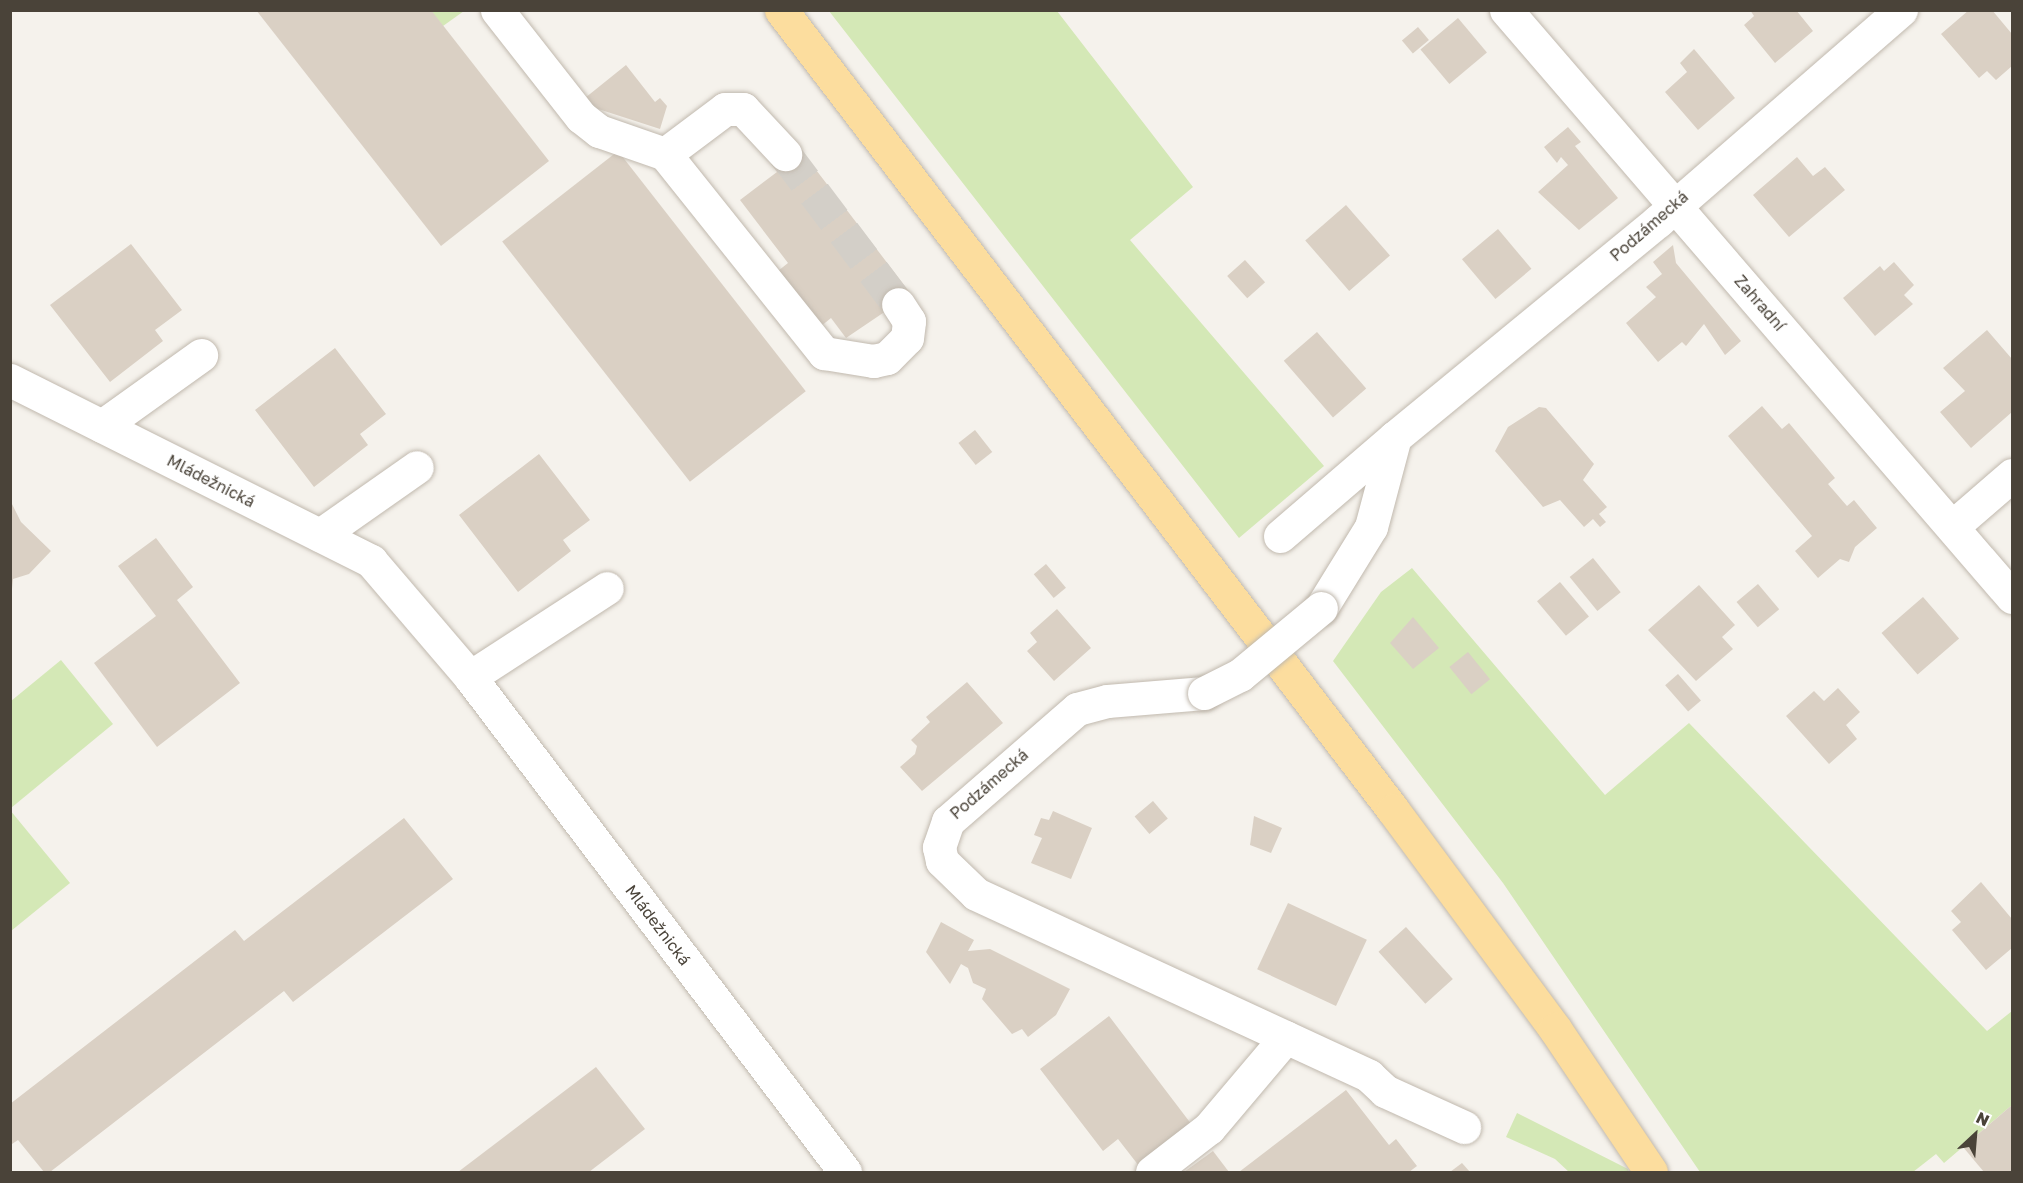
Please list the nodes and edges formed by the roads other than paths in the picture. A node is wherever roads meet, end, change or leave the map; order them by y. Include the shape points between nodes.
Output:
1 (497, 10) edge
2 (781, 10) edge
3 (1506, 10) edge
4 (1900, 10) edge
5 (665, 154) junction
6 (785, 154) tunnel mouth
7 (1675, 204) junction
8 (898, 304) tunnel mouth
9 (201, 356) dead end
10 (10, 380) edge
11 (102, 426) junction
12 (1395, 437) junction
13 (417, 467) dead end
14 (2013, 475) edge
15 (1953, 526) junction
16 (320, 535) junction
17 (1280, 536) dead end
18 (607, 588) dead end
19 (2013, 597) edge
20 (470, 677) junction
21 (1286, 1037) junction
22 (1464, 1127) dead end
23 (845, 1173) edge
24 (1152, 1173) edge
25 (1651, 1173) edge

1 - 5 street via 581,117 599,131
2 - 25 main road via 1392,810 1555,1029
3 - 7 street, Zahradní
4 - 7 street, Podzámecká
5 - 6 street via 725,110 743,109 758,118
5 - 8 street via 824,354 880,362 903,344 909,321
7 - 12 street, Podzámecká
7 - 15 street, Zahradní
9 - 11 street
10 - 11 street, Mládežnická
11 - 16 street, Mládežnická
12 - 17 street, Podzámecká
12 - 21 street, Podzámecká, bridge via 1371,527 1321,608 1240,675 1204,693 1107,701 1077,709 948,821 939,847 942,861 976,894
13 - 16 street
14 - 15 street
15 - 19 street, Zahradní
16 - 20 street, Mládežnická via 371,561
18 - 20 street
20 - 23 street, Mládežnická
21 - 22 street, Podzámecká
21 - 24 street via 1209,1128

